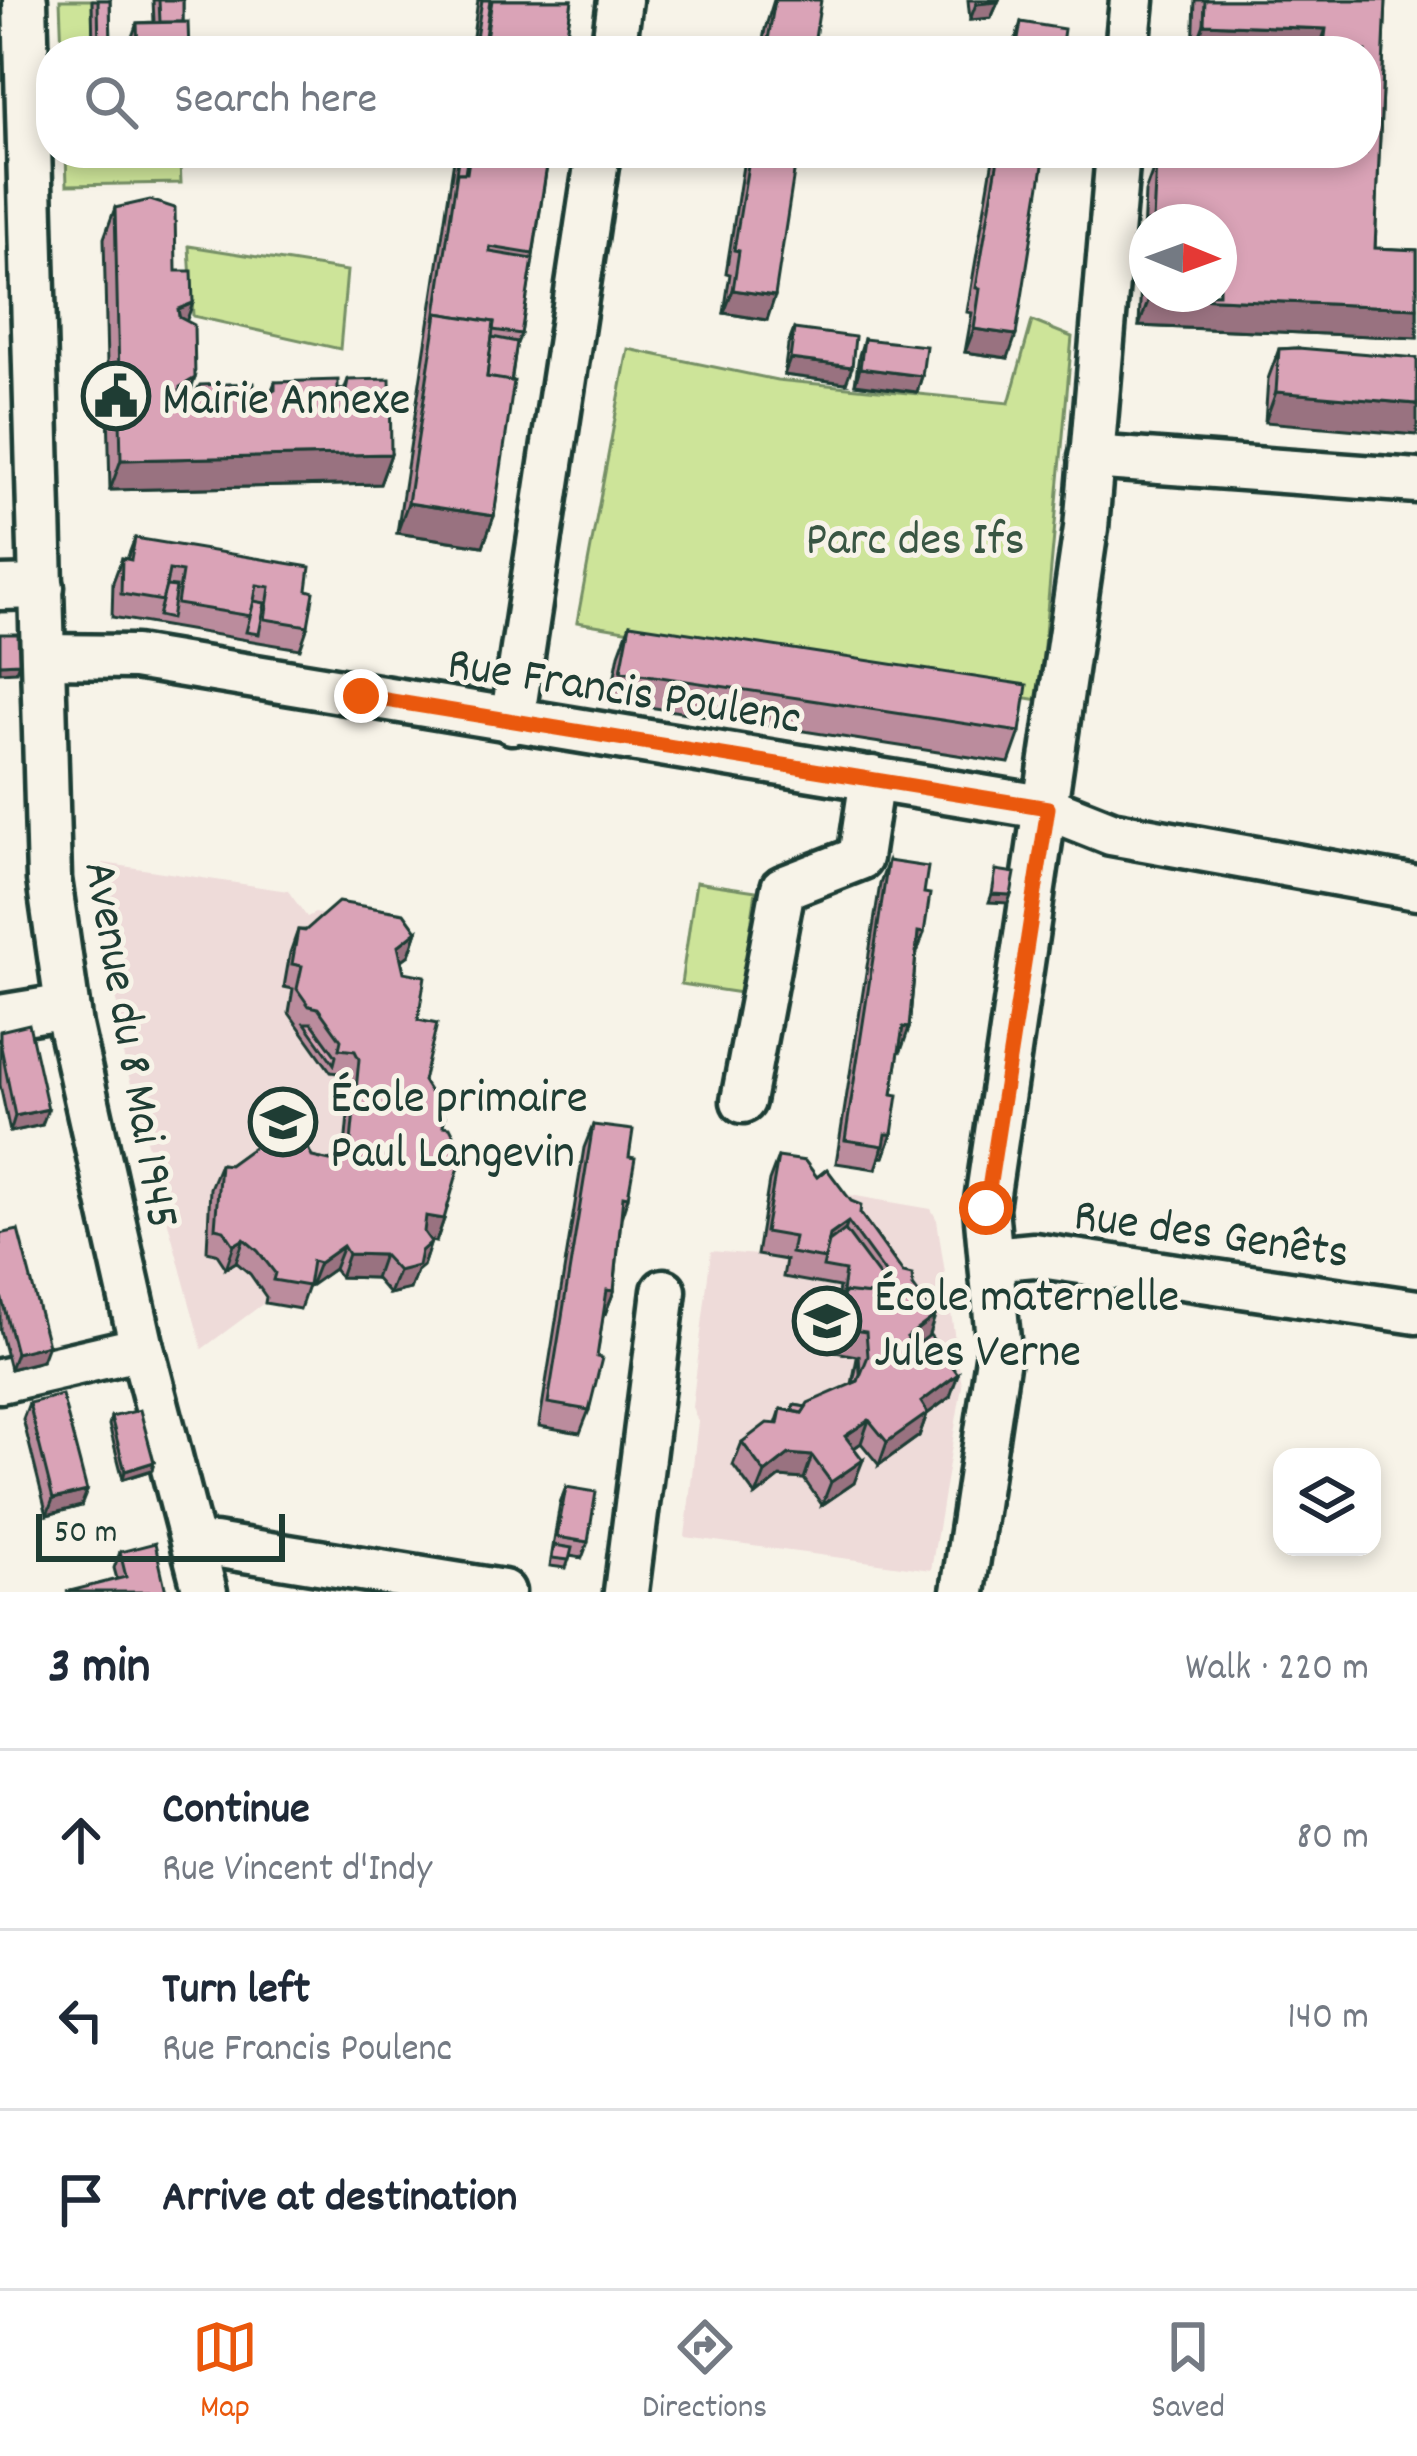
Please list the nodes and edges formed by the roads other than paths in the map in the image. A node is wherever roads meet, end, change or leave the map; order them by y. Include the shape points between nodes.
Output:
1 (25, 0) edge
2 (620, 0) edge
3 (1132, 0) edge
4 (615, 36) edge
5 (1128, 36) edge
6 (14, 117) edge
7 (596, 168) edge
8 (1117, 168) edge
9 (1091, 457) junction
10 (1417, 481) edge
11 (21, 588) edge
12 (44, 656) junction
13 (512, 722) junction
14 (872, 778) junction
15 (1048, 808) junction
16 (1417, 888) edge
17 (67, 1006) junction
18 (0, 1017) edge
19 (743, 1100) dead end
20 (991, 1259) junction
21 (664, 1292) dead end
22 (1417, 1312) edge
23 (142, 1348) junction
24 (0, 1381) edge
25 (200, 1572) edge
26 (503, 1592) edge
27 (626, 1592) edge
28 (963, 1592) edge

1 - 6 street, Avenue du 8 Mai 1945
2 - 4 street
3 - 5 street
6 - 11 street, Avenue du 8 Mai 1945
7 - 13 street
8 - 9 street
9 - 10 street
9 - 15 street
11 - 12 street, Avenue du 8 Mai 1945
12 - 13 street, Rue Francis Poulenc via 135,657
12 - 17 street, Avenue du 8 Mai 1945 via 50,879
13 - 14 street, Rue Francis Poulenc
14 - 15 street, Rue Francis Poulenc
14 - 19 street via 860,858 783,888
15 - 16 street, Rue Francis Poulenc via 1111,833
15 - 20 street via 986,1208
17 - 18 street
17 - 23 street, Avenue du 8 Mai 1945
20 - 22 street, Rue des Genêts via 1034,1255
20 - 28 street via 1000,1351
21 - 27 street
23 - 24 street
23 - 25 street, Avenue du 8 Mai 1945
25 - 26 street via 214,1545

